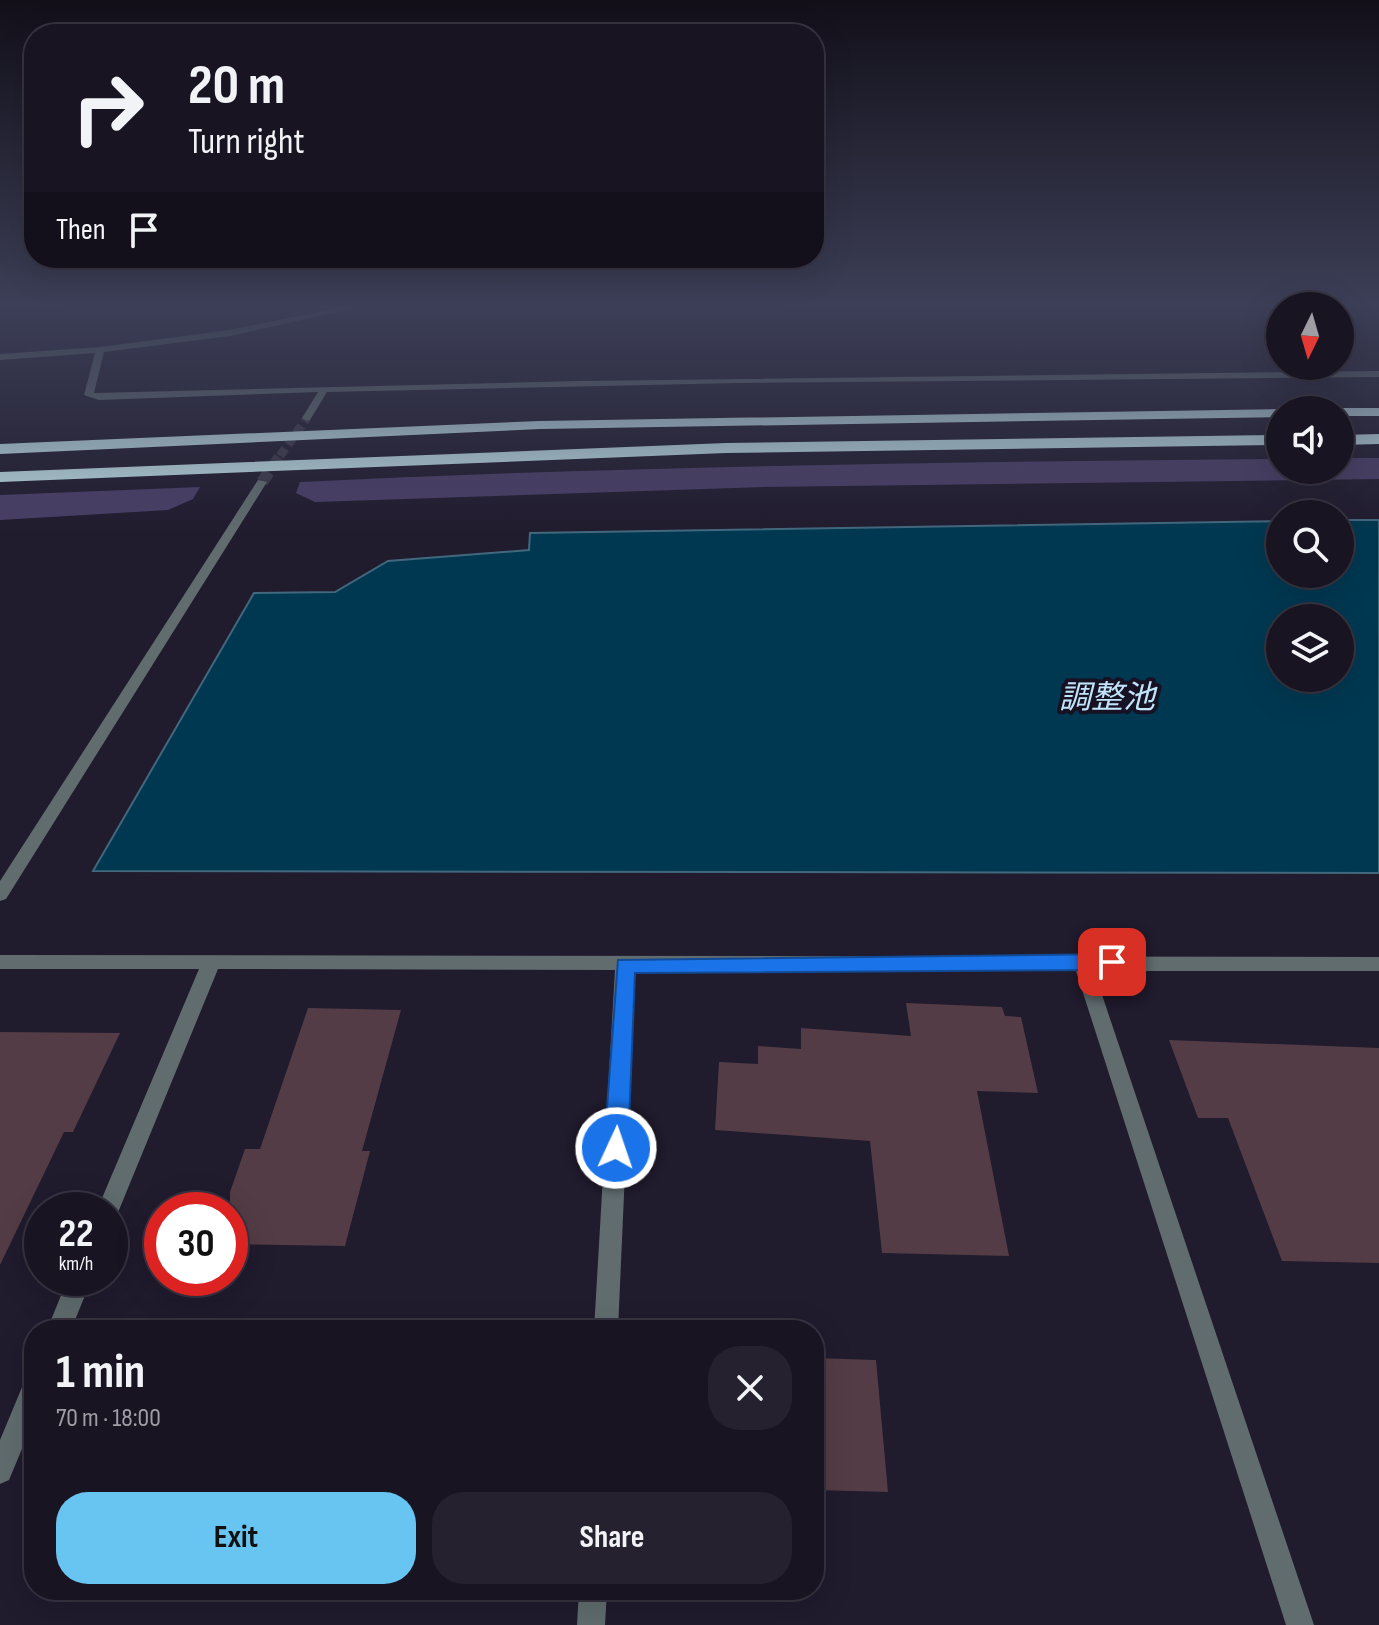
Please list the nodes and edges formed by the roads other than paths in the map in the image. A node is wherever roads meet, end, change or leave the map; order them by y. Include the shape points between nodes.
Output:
1 (92, 383) edge
2 (797, 383) edge
3 (324, 390) junction
4 (1354, 412) edge
5 (1379, 412) edge
6 (1266, 413) edge
7 (307, 418) tunnel mouth
8 (1379, 439) edge
9 (1266, 440) edge
10 (1354, 440) edge
11 (0, 449) edge
12 (0, 477) edge
13 (262, 482) tunnel mouth
14 (0, 895) edge
15 (0, 962) edge
16 (1082, 962) junction
17 (211, 963) junction
18 (1379, 964) edge
19 (625, 965) junction
20 (116, 1192) edge
21 (73, 1296) edge
22 (63, 1320) edge
23 (607, 1320) edge
24 (24, 1413) edge
25 (0, 1471) edge
26 (592, 1600) edge
27 (591, 1625) edge
28 (1300, 1625) edge

1 - 3 street via 89,395 99,397
2 - 3 street
3 - 7 street
4 - 5 highway
6 - 11 highway via 524,426
8 - 10 highway
9 - 12 highway via 726,448
13 - 14 street
15 - 17 street
16 - 18 street
16 - 19 street
16 - 28 street
17 - 19 street
17 - 20 street
19 - 23 street
21 - 22 street
24 - 25 street
26 - 27 street

